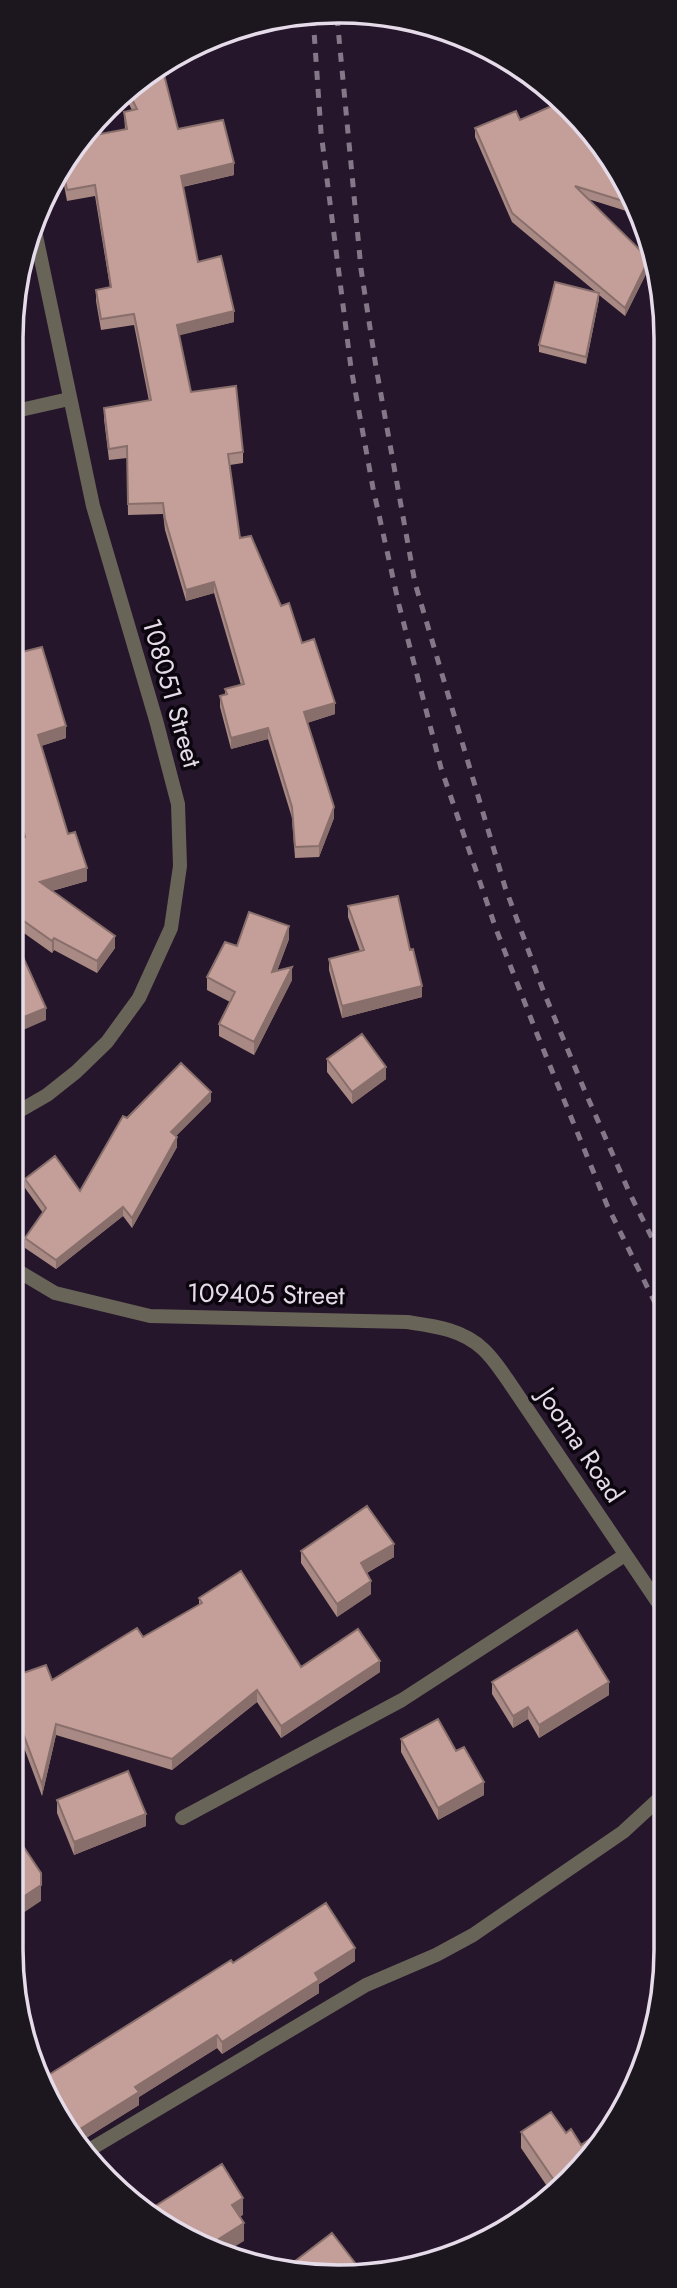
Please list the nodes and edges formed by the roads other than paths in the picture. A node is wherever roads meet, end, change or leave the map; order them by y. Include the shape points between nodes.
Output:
1 (38, 245) edge
2 (69, 399) junction
3 (23, 409) edge
4 (23, 1109) edge
5 (23, 1274) edge
6 (508, 1379) joint
7 (625, 1555) junction
8 (654, 1597) edge
9 (654, 1803) edge
10 (182, 1818) dead end
11 (93, 2148) edge

1 - 2 street, 108051 Street
2 - 3 street
2 - 4 street, 108051 Street via 93,506 178,804 180,866 171,928 139,998 107,1042 76,1072
5 - 6 street, 109405 Street via 55,1293 150,1316 355,1320 440,1327 482,1348
6 - 7 street, Jooma Road
7 - 8 street, Jooma Road
7 - 10 street via 402,1700
9 - 11 street via 623,1832 473,1935 366,1985

